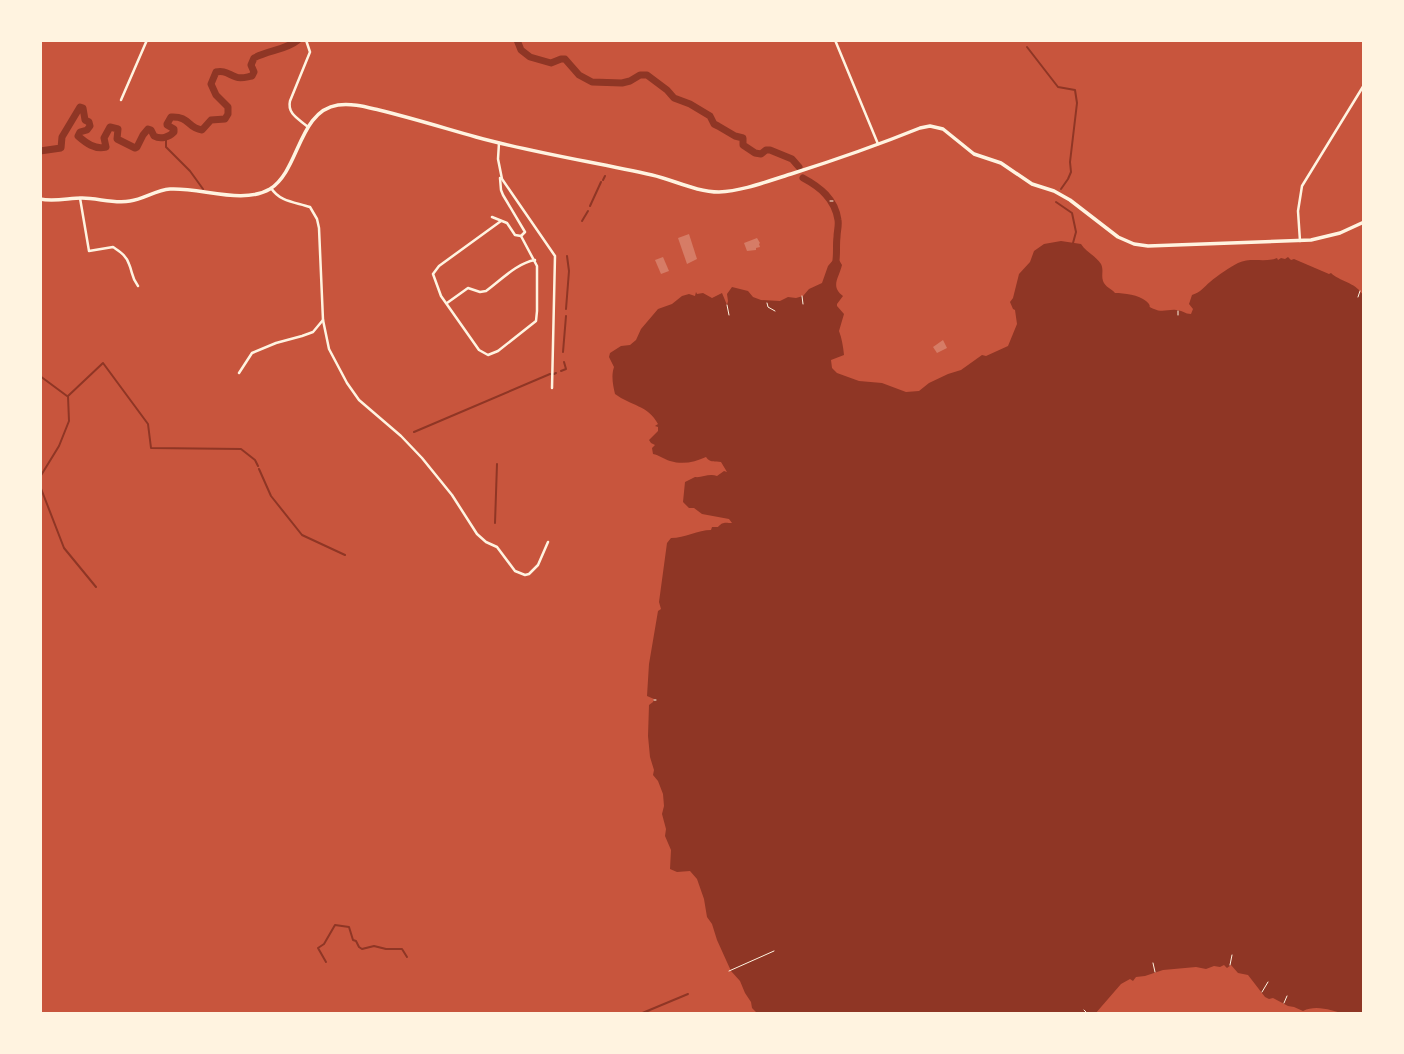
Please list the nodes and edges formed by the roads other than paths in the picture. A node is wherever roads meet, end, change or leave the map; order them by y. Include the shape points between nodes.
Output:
1 (147, 40) edge
2 (306, 40) edge
3 (835, 40) edge
4 (1364, 85) edge
5 (121, 100) dead end
6 (308, 127) junction
7 (499, 143) junction
8 (878, 144) junction
9 (500, 175) junction
10 (271, 188) junction
11 (80, 198) junction
12 (40, 200) edge
13 (492, 217) dead end
14 (501, 221) junction
15 (1364, 222) edge
16 (521, 236) junction
17 (1300, 241) junction
18 (535, 260) junction
19 (138, 286) dead end
20 (447, 303) junction
21 (323, 320) junction
22 (239, 373) dead end
23 (552, 388) dead end
24 (548, 542) dead end

1 - 5 street
2 - 6 street via 310,52 289,107
3 - 8 street
4 - 17 street via 1302,186
6 - 7 main road via 323,111 351,105
6 - 10 main road via 289,167
7 - 8 main road via 714,192 765,183
7 - 9 street
8 - 17 main road via 924,127 943,129 974,154 1062,195 1112,234 1139,245
9 - 16 street via 501,190 525,229
9 - 23 street via 555,256
10 - 11 main road via 242,195 171,189 121,202
10 - 21 street via 282,199 310,207 317,219
11 - 12 main road
11 - 19 street via 89,251 113,247 124,254
13 - 14 street
14 - 16 street
14 - 20 street via 435,270 437,287
15 - 17 main road via 1334,235
16 - 18 street
18 - 20 street via 486,291 468,288
18 - 20 street via 536,321 498,351 488,355 479,350
21 - 22 street via 313,332 252,353
21 - 24 street via 329,349 359,400 422,458 477,534 525,575 538,565

